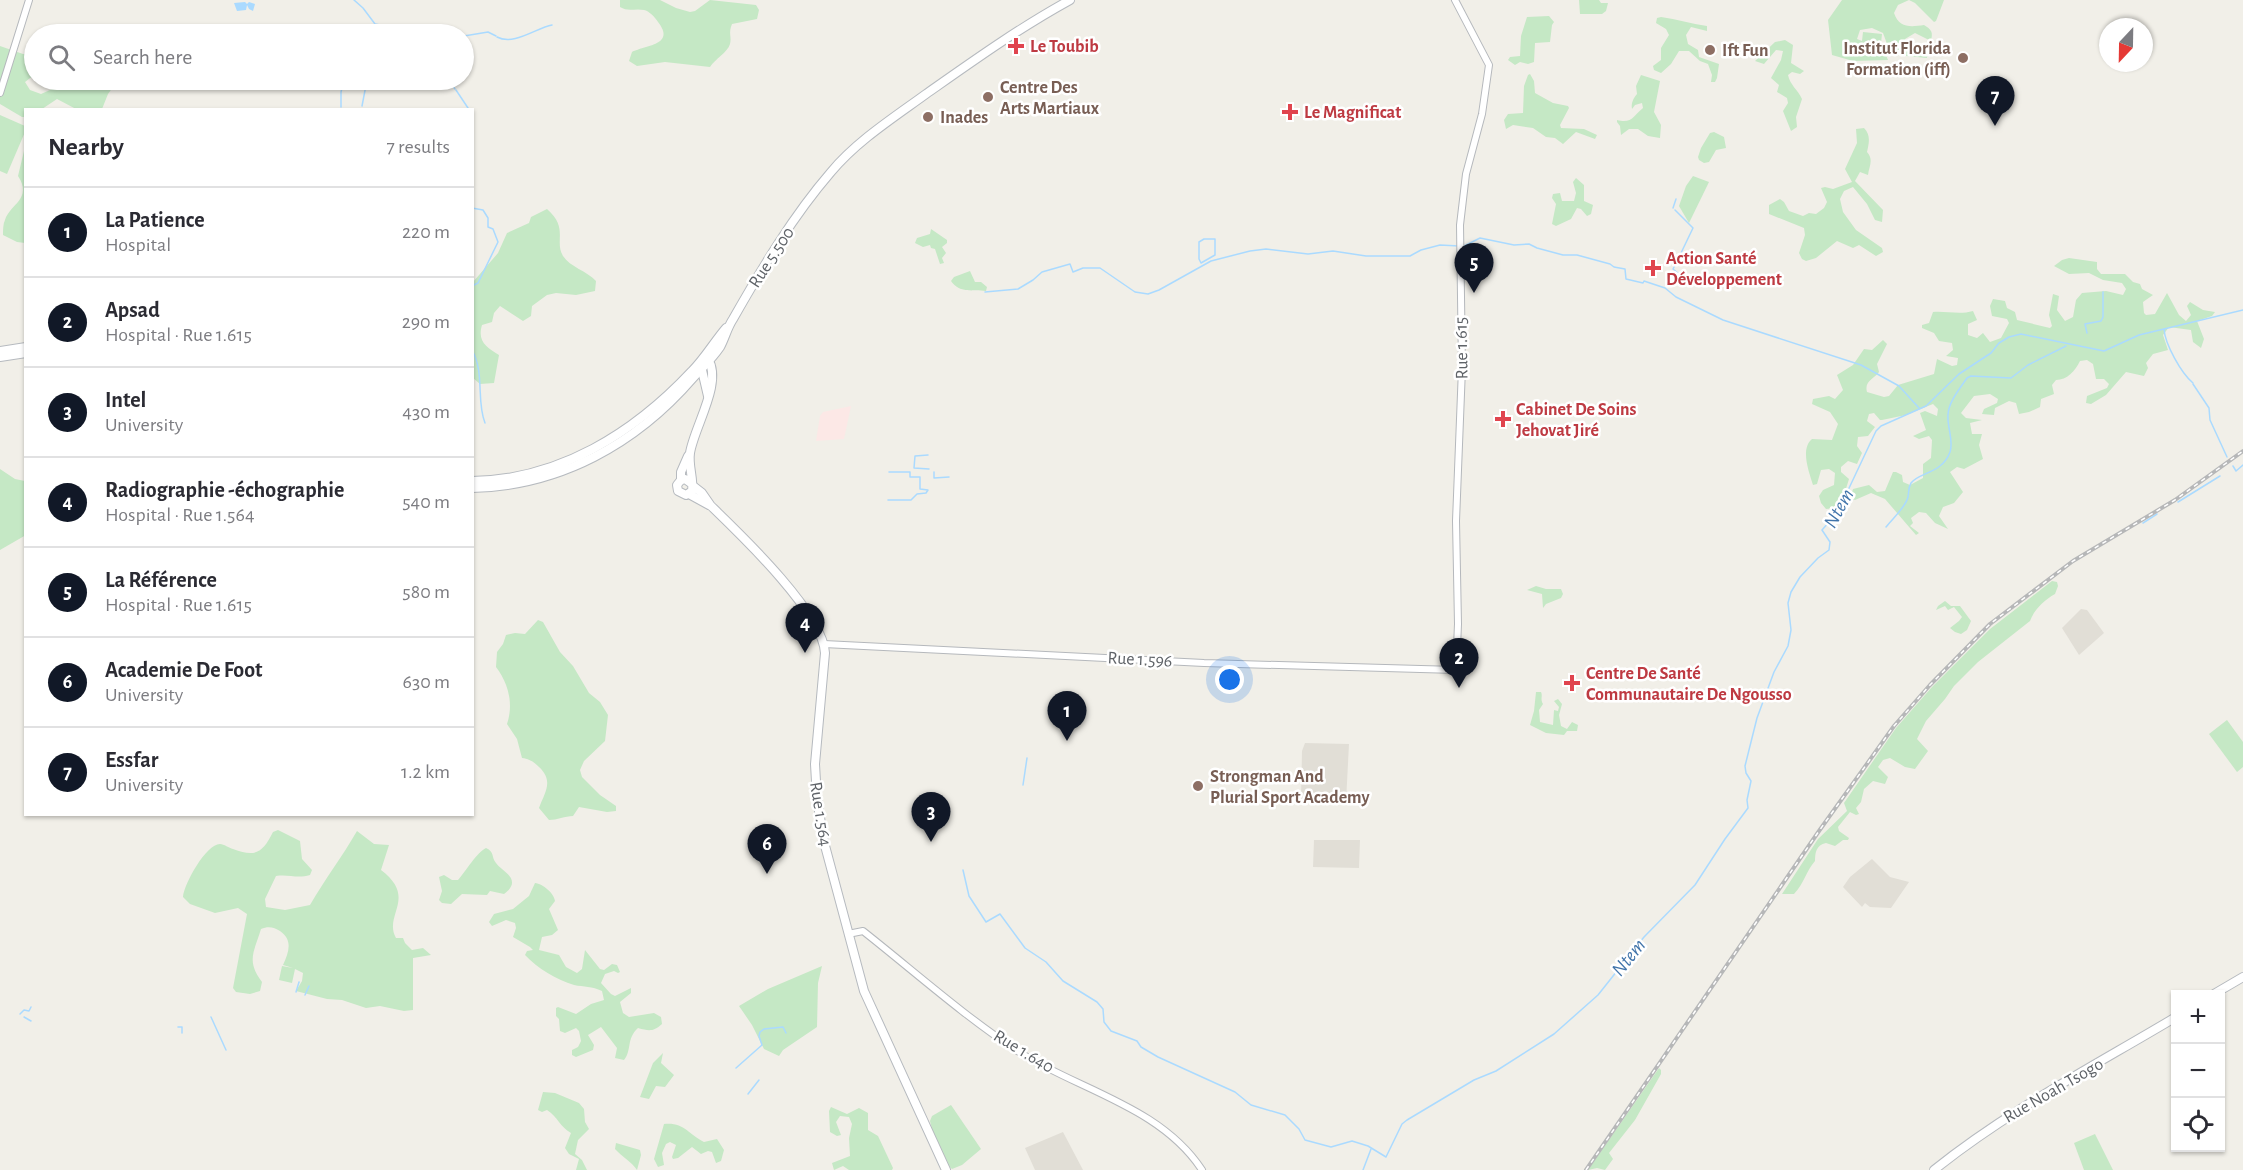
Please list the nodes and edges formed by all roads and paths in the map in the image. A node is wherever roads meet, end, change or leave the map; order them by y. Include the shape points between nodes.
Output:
1 (29, 0) edge
2 (1070, 0) edge
3 (1455, 0) edge
4 (0, 93) edge
5 (728, 327) junction
6 (24, 347) edge
7 (718, 350) junction
8 (0, 351) edge
9 (24, 353) edge
10 (0, 357) edge
11 (707, 358) junction
12 (701, 366) junction
13 (713, 374) junction
14 (686, 386) junction
15 (704, 386) junction
16 (708, 396) junction
17 (657, 410) junction
18 (690, 452) junction
19 (681, 480) junction
20 (474, 481) edge
21 (474, 488) edge
22 (691, 488) junction
23 (824, 644) junction
24 (1456, 670) joint
25 (848, 934) junction
26 (2243, 977) edge
27 (2221, 990) edge
28 (2171, 1019) edge
29 (946, 1170) edge
30 (1202, 1170) edge
31 (1934, 1170) edge

1 - 4 street
2 - 5 main road, Rue 5.500 via 1012,34 855,148 831,171 800,212
3 - 24 street, Rue 1.615 via 1489,65 1460,225 1462,368
5 - 7 main road, Rue 5.500
5 - 11 main road
6 - 8 main road
7 - 11 main road, Rue 5.500
7 - 13 main road
9 - 10 main road
11 - 12 main road, Rue 5.500
11 - 13 main road
12 - 14 main road, Rue 5.500
12 - 15 main road
12 - 17 main road
13 - 16 main road
14 - 15 main road
14 - 17 main road, Rue 5.500
15 - 16 main road
16 - 18 main road
17 - 20 main road via 579,457 507,479
17 - 21 main road, Rue 5.500 via 622,442 574,467 513,485
18 - 19 main road
18 - 22 main road
19 - 22 main road via 685,479
19 - 22 main road via 678,491 683,495
22 - 23 main road, Rue 1.564 via 798,600
23 - 24 street, Rue 1.596 via 1204,663
23 - 25 main road, Rue 1.564 via 816,744 817,799
25 - 29 main road, Rue 1.564 via 864,991
25 - 30 street, Rue 1.640 via 863,931 1021,1053 1148,1119 1183,1146
26 - 27 main road
28 - 31 main road, Rue Noah Tsogo via 2023,1106

